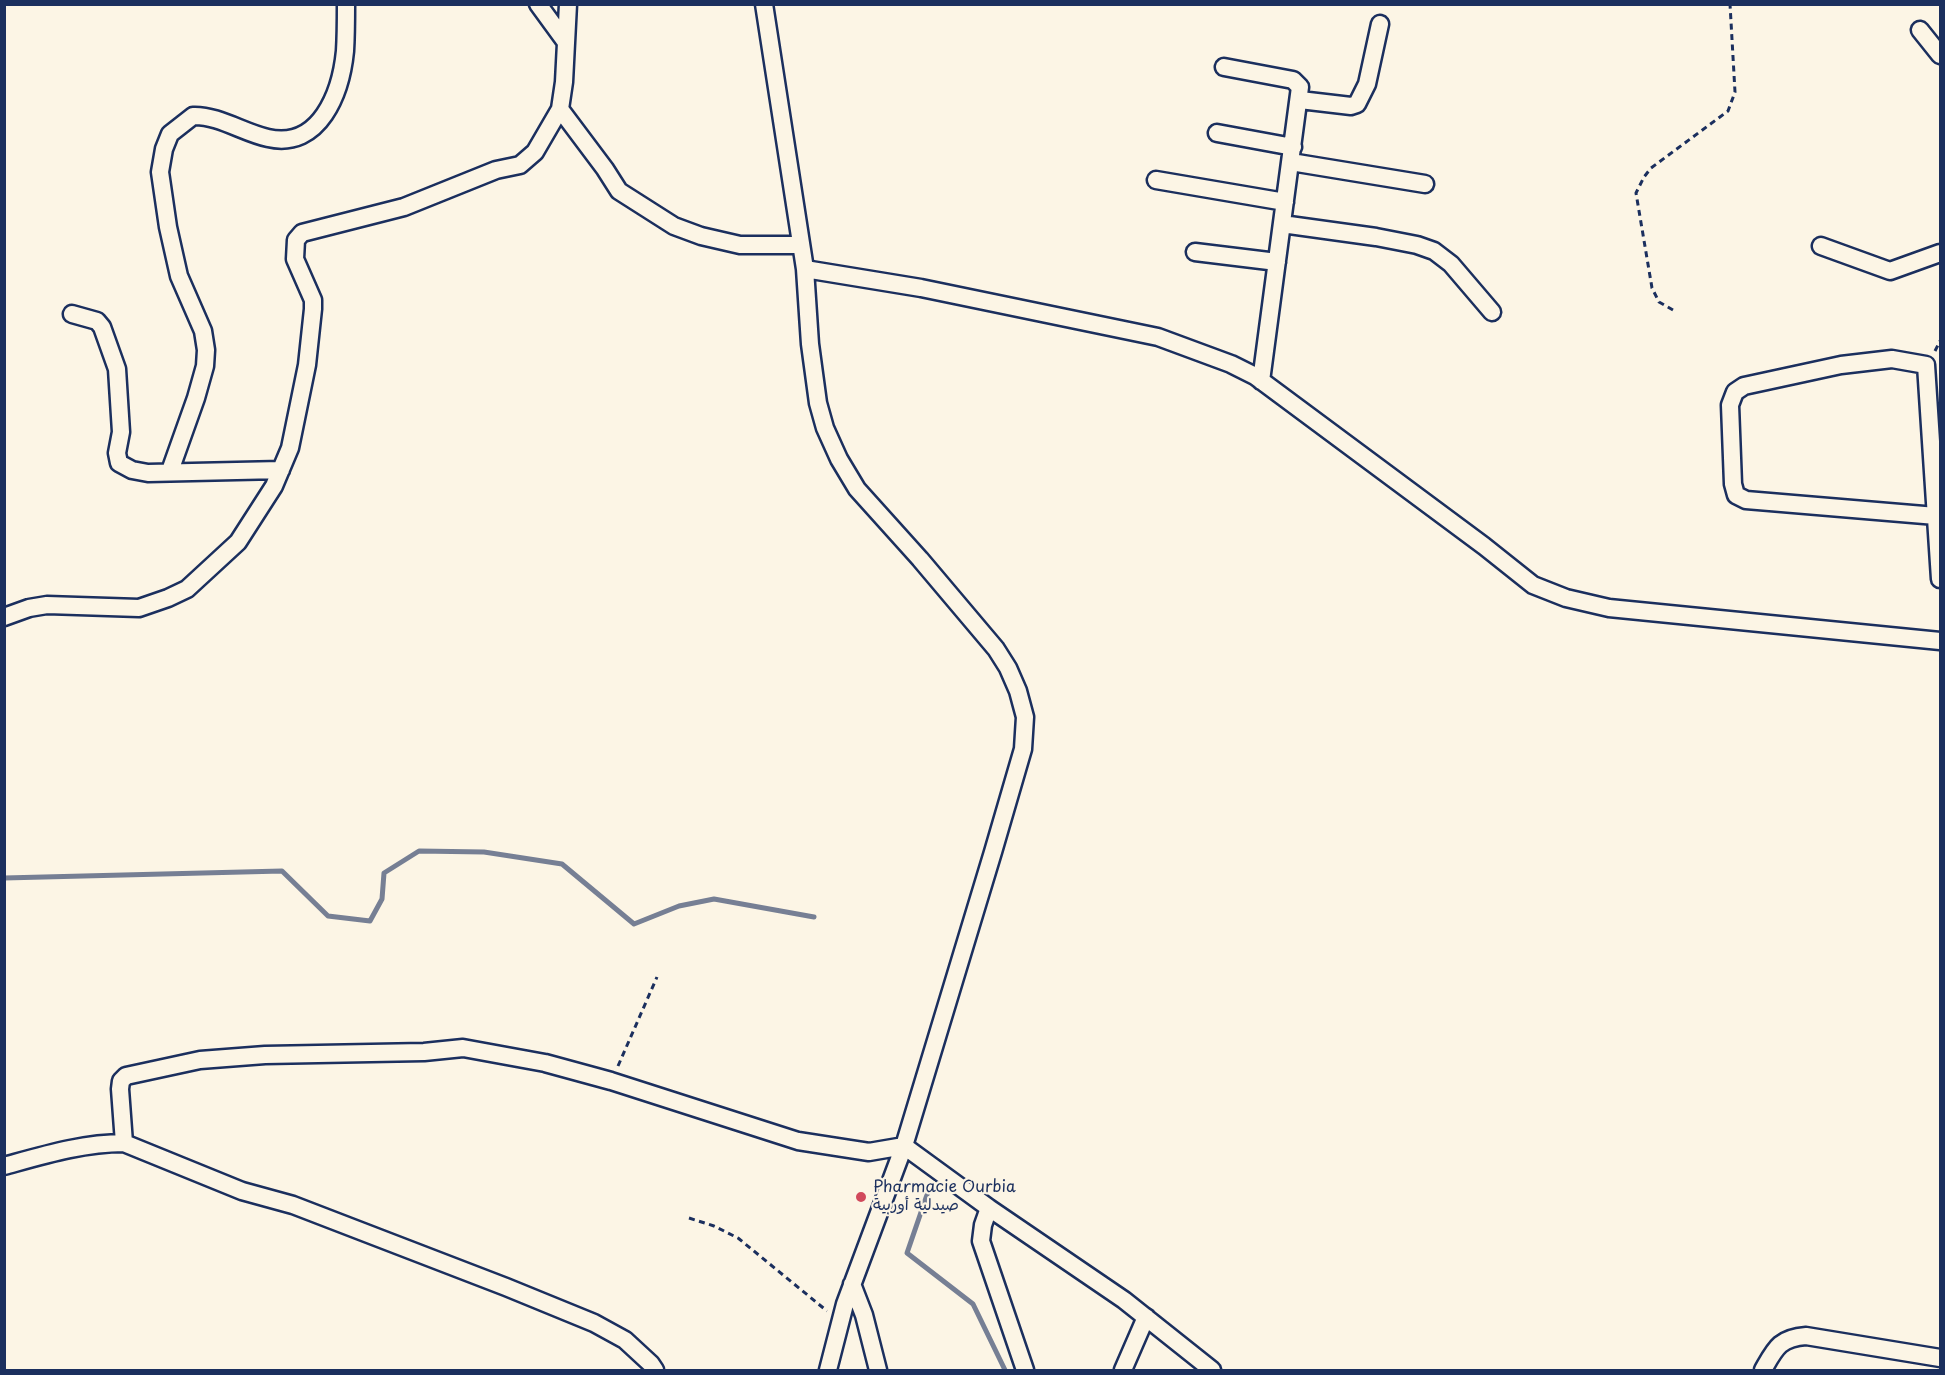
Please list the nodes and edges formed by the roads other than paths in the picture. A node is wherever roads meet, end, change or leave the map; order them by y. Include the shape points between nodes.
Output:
1 (346, 4) edge
2 (538, 4) edge
3 (568, 4) edge
4 (764, 4) edge
5 (1380, 24) dead end
6 (1920, 30) dead end
7 (566, 41) junction
8 (1941, 55) edge
9 (1224, 67) dead end
10 (1300, 100) junction
11 (560, 109) junction
12 (1217, 133) dead end
13 (1292, 154) junction
14 (1156, 180) dead end
15 (1425, 184) dead end
16 (1285, 202) junction
17 (1282, 224) junction
18 (801, 245) junction
19 (1821, 246) dead end
20 (1195, 252) dead end
21 (1941, 253) edge
22 (1277, 261) junction
23 (805, 269) junction
24 (1492, 312) dead end
25 (72, 314) dead end
26 (1261, 381) junction
27 (1935, 413) edge
28 (281, 470) junction
29 (170, 471) junction
30 (1936, 516) junction
31 (1940, 551) edge
32 (1941, 579) edge
33 (4, 617) edge
34 (1941, 641) edge
35 (124, 1143) junction
36 (904, 1146) junction
37 (4, 1166) edge
38 (989, 1208) junction
39 (852, 1284) junction
40 (1146, 1317) junction
41 (1941, 1358) edge
42 (655, 1371) edge
43 (828, 1371) edge
44 (878, 1371) edge
45 (1025, 1371) edge
46 (1123, 1371) edge
47 (1212, 1371) edge
48 (1763, 1371) edge

1 - 29 street via 345,52 337,86 316,126 290,140 269,139 193,116 170,134 164,149 160,172 168,227 179,276 203,331 206,350 196,398
2 - 7 street
3 - 7 street
4 - 18 street
5 - 10 street via 1367,84 1357,104
6 - 8 street
7 - 11 street
9 - 10 street via 1293,80 1300,87
10 - 13 street
11 - 18 street via 619,191 674,226 740,245
11 - 28 street via 535,152 519,165 496,170 404,207 302,233 296,240 295,259 313,300 313,309 307,365 290,448
12 - 13 street
13 - 15 street
13 - 16 street
14 - 16 street
16 - 17 street
17 - 22 street
17 - 24 street via 1376,237 1434,250
18 - 23 street
19 - 21 street via 1890,271
20 - 22 street
22 - 26 street
23 - 26 street via 921,288 1158,337 1231,364
23 - 36 street via 818,403 839,459 857,489 996,649 1018,691 1025,717 1023,749
25 - 29 street via 97,321 102,327 117,369 119,463 148,473
26 - 34 street via 1533,585 1566,598 1609,608
27 - 30 street
27 - 30 street via 1926,365 1892,359 1841,365 1744,386 1735,392 1730,405 1736,495 1746,500
28 - 29 street
28 - 33 street via 238,542 187,589 139,608 47,605
30 - 31 street
31 - 32 street
35 - 36 street via 120,1089 126,1076 200,1060 463,1048 545,1063 611,1081 798,1141 869,1152
35 - 37 street via 79,1147
35 - 42 street via 594,1323 625,1340
36 - 38 street
36 - 39 street
38 - 40 street
38 - 45 street via 981,1241
39 - 43 street
39 - 44 street
40 - 46 street
40 - 47 street
41 - 48 street via 1806,1336 1785,1339

